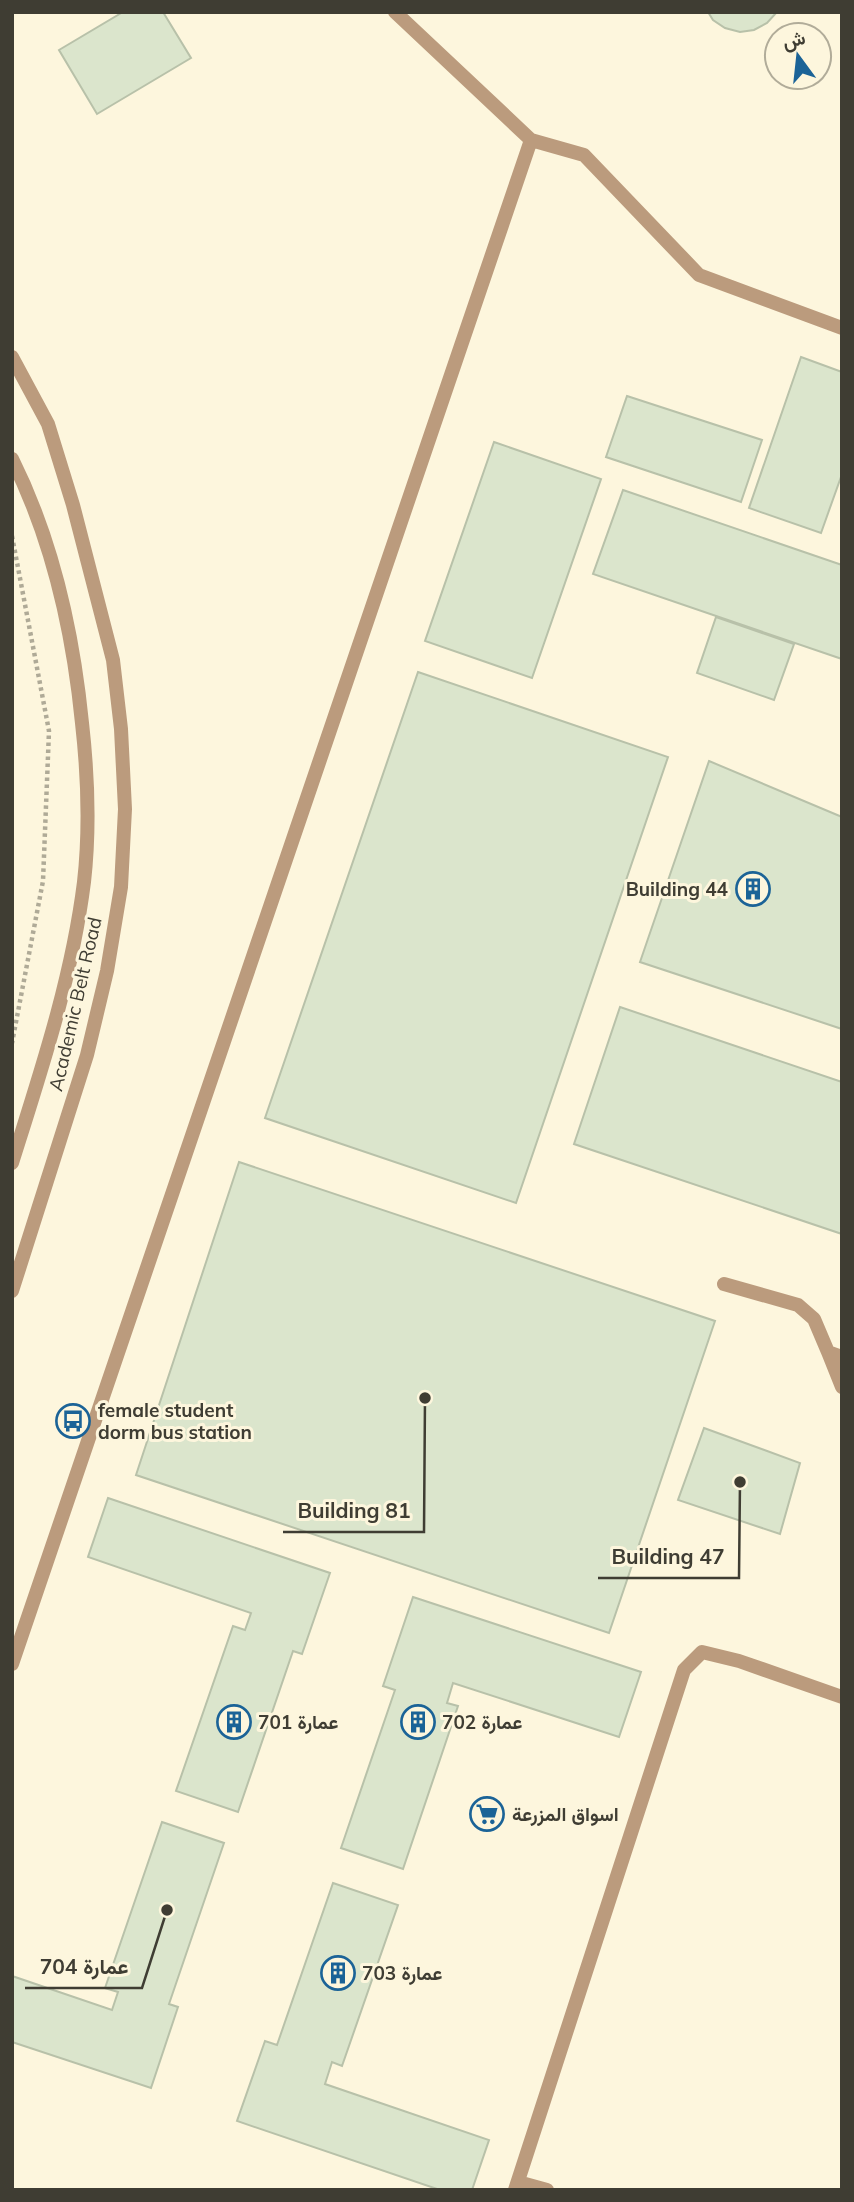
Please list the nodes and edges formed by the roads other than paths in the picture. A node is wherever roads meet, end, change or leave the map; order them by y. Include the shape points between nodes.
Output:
1 (395, 12) edge
2 (531, 141) junction
3 (842, 328) edge
4 (12, 357) edge
5 (12, 459) edge
6 (12, 1163) edge
7 (724, 1284) dead end
8 (12, 1291) edge
9 (835, 1355) edge
10 (842, 1387) edge
11 (12, 1664) edge
12 (842, 1696) edge
13 (516, 2186) edge
14 (547, 2190) edge

1 - 2 street
2 - 3 street via 584,155 699,275
2 - 11 street
4 - 8 street, Academic Belt Road via 48,424 110,648 125,809 121,887 104,983 87,1055
5 - 6 street, Academic Belt Road via 45,536 65,611 79,693 89,832 72,953
7 - 9 street via 798,1305 814,1319
9 - 10 street
12 - 13 street via 702,1652 684,1670
13 - 14 street

